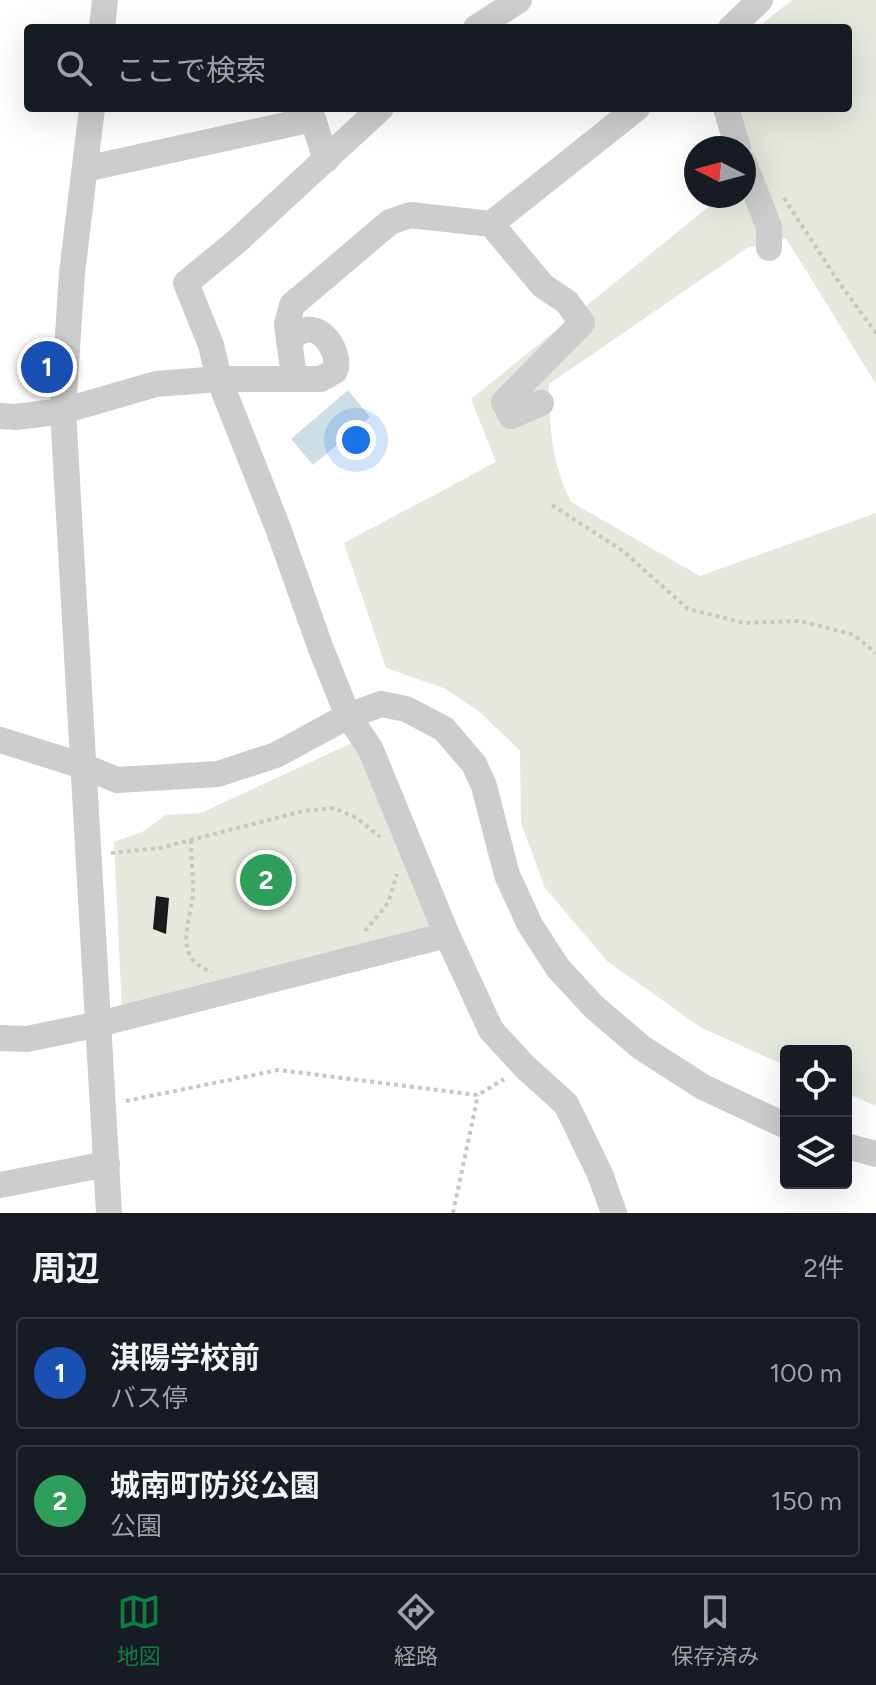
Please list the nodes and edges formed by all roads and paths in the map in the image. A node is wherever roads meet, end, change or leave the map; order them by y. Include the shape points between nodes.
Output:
1 (105, 0) edge
2 (519, 0) edge
3 (760, 0) edge
4 (102, 24) edge
5 (482, 24) edge
6 (735, 24) edge
7 (92, 112) edge
8 (377, 112) edge
9 (632, 112) edge
10 (727, 112) edge
11 (734, 136) edge
12 (326, 160) junction
13 (85, 169) junction
14 (756, 194) edge
15 (782, 194) dead end
16 (491, 224) junction
17 (769, 248) dead end
18 (876, 333) edge
19 (289, 342) junction
20 (294, 377) junction
21 (219, 379) junction
22 (541, 403) dead end
23 (63, 411) junction
24 (0, 416) edge
25 (552, 505) dead end
26 (876, 653) edge
27 (348, 716) junction
28 (0, 740) edge
29 (83, 766) junction
30 (191, 840) junction
31 (384, 843) dead end
32 (89, 856) junction
33 (393, 864) dead end
34 (360, 935) dead end
35 (447, 935) junction
36 (221, 974) dead end
37 (99, 1024) junction
38 (0, 1038) edge
39 (525, 1067) junction
40 (478, 1095) junction
41 (104, 1106) junction
42 (780, 1123) edge
43 (852, 1148) edge
44 (876, 1154) edge
45 (107, 1164) junction
46 (0, 1185) edge
47 (109, 1213) edge
48 (453, 1213) edge
49 (614, 1213) edge

1 - 4 street
2 - 5 street
3 - 6 street
7 - 13 street
8 - 12 street
9 - 16 street
10 - 11 street
12 - 13 street via 313,119
12 - 21 street via 186,283
13 - 23 street
14 - 17 street via 769,227
15 - 18 path
16 - 19 street via 410,215 390,222 292,305
16 - 22 street via 582,323 504,402 511,416
19 - 20 street
19 - 20 street via 302,330 316,330 338,365 328,377
20 - 21 street
21 - 23 street via 156,384
21 - 27 street
23 - 24 street
23 - 29 street
25 - 26 path via 623,551 688,609 744,623 800,621 854,635
27 - 29 street via 276,755 218,774 117,780
27 - 35 street via 370,748
27 - 42 street via 381,704 406,709 444,729 474,764 507,875 558,968 642,1048 703,1087
28 - 29 street
29 - 32 street
30 - 31 path via 334,808 357,818
30 - 32 path
30 - 36 path via 193,893 184,939 191,957 206,971
32 - 37 street
33 - 34 path via 397,875 388,903
35 - 37 street
35 - 39 street via 491,1030
37 - 38 street via 27,1039
37 - 41 street
39 - 40 path
39 - 49 street via 566,1104
40 - 41 path via 278,1070
40 - 48 path
41 - 45 street
43 - 44 street
45 - 46 street
45 - 47 street

